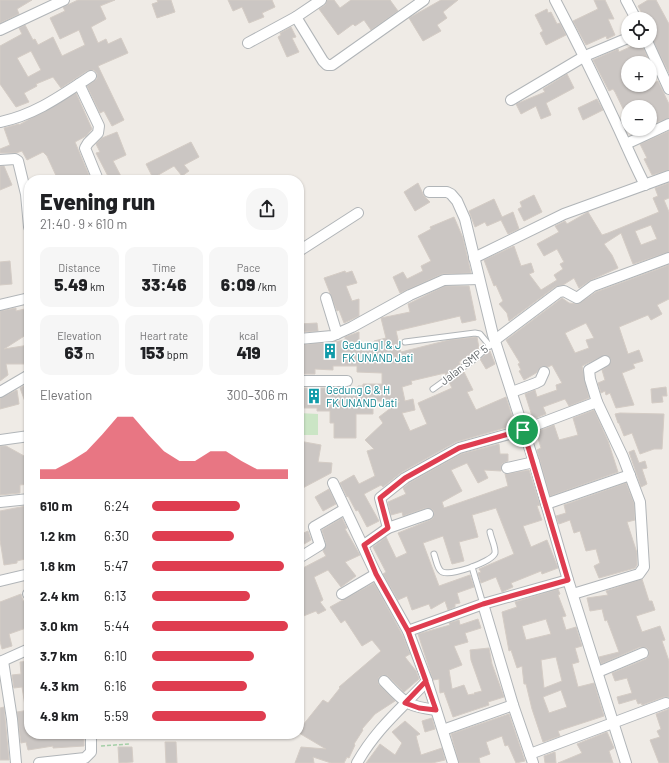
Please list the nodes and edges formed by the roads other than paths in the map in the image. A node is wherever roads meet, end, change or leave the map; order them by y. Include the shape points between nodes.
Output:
1 (64, 0) edge
2 (320, 0) edge
3 (424, 0) edge
4 (555, 0) edge
5 (626, 0) edge
6 (632, 12) edge
7 (296, 17) junction
8 (0, 30) edge
9 (621, 41) edge
10 (248, 43) dead end
11 (650, 48) edge
12 (585, 56) junction
13 (91, 76) dead end
14 (78, 84) junction
15 (669, 89) edge
16 (510, 100) dead end
17 (0, 122) edge
18 (669, 124) edge
19 (626, 144) junction
20 (0, 160) edge
21 (96, 175) edge
22 (669, 176) edge
23 (645, 185) junction
24 (24, 186) edge
25 (429, 192) dead end
26 (358, 213) dead end
27 (304, 247) edge
28 (474, 258) junction
29 (669, 258) edge
30 (479, 279) junction
31 (326, 298) dead end
32 (24, 299) edge
33 (0, 305) edge
34 (337, 334) junction
35 (304, 339) edge
36 (405, 342) dead end
37 (492, 343) junction
38 (605, 361) dead end
39 (544, 372) dead end
40 (24, 378) edge
41 (304, 381) edge
42 (347, 381) dead end
43 (433, 389) dead end
44 (0, 392) edge
45 (512, 392) junction
46 (597, 402) junction
47 (523, 430) junction
48 (24, 437) edge
49 (0, 440) edge
50 (534, 462) junction
51 (507, 468) dead end
52 (630, 475) junction
53 (333, 483) dead end
54 (24, 500) edge
55 (0, 502) edge
56 (546, 504) junction
57 (345, 509) junction
58 (428, 514) dead end
59 (388, 528) junction
60 (490, 532) dead end
61 (364, 545) junction
62 (434, 554) dead end
63 (304, 555) edge
64 (472, 567) junction
65 (376, 574) junction
66 (24, 575) edge
67 (568, 580) junction
68 (0, 581) edge
69 (342, 594) dead end
70 (573, 594) junction
71 (483, 604) junction
72 (408, 631) junction
73 (24, 651) edge
74 (643, 653) dead end
75 (2, 661) edge
76 (598, 672) junction
77 (384, 681) dead end
78 (426, 681) junction
79 (405, 703) junction
80 (666, 703) dead end
81 (513, 705) junction
82 (436, 710) junction
83 (613, 724) junction
84 (443, 730) junction
85 (90, 739) edge
86 (532, 759) edge
87 (16, 763) edge
88 (39, 763) edge
89 (357, 763) edge
90 (453, 763) edge
91 (626, 763) edge

1 - 8 street
2 - 7 street
3 - 7 street via 332,65 327,65 323,61
4 - 12 street
5 - 6 street
7 - 10 street
9 - 12 street
11 - 15 street
12 - 16 street
12 - 19 street
13 - 14 street
14 - 17 street via 36,111
14 - 21 street via 99,126 98,133 85,148
18 - 19 street
19 - 23 street
20 - 24 street via 18,161
22 - 23 street
23 - 28 street via 564,214
25 - 28 street via 447,192 457,201 465,219
26 - 27 street
28 - 30 street
29 - 37 street via 593,286 576,298 564,291 559,292
30 - 34 street via 444,280
30 - 37 street
31 - 34 street
32 - 33 street
34 - 35 street
36 - 37 lane via 475,333
37 - 43 lane, Jalan SMP 5
37 - 45 street
38 - 46 street via 589,370
39 - 45 street via 540,381
40 - 44 street
41 - 42 street
45 - 47 street
46 - 47 street
46 - 52 street
47 - 50 street
47 - 59 street via 459,448 405,478 380,498
48 - 49 street
50 - 51 street
50 - 56 street
52 - 56 street
52 - 70 street via 640,502 644,561 642,571
53 - 57 street
54 - 55 street
56 - 67 street
57 - 61 street
57 - 63 street via 314,527 320,546
58 - 59 street
59 - 61 street
60 - 64 lane via 495,549 494,555
61 - 65 street
62 - 64 lane via 442,572 450,573
64 - 71 lane
65 - 69 street
65 - 72 street
66 - 68 street
67 - 70 street
67 - 71 street
70 - 76 street
71 - 72 street
71 - 81 street
72 - 78 street
73 - 75 street
74 - 76 street
75 - 87 street via 12,719
76 - 83 street
77 - 79 street
78 - 79 street
78 - 82 street
79 - 82 street
79 - 89 street via 368,743
80 - 83 street
81 - 84 street
81 - 86 street
82 - 84 street
83 - 86 street
83 - 91 street
84 - 90 street
85 - 88 street via 91,747 85,758

